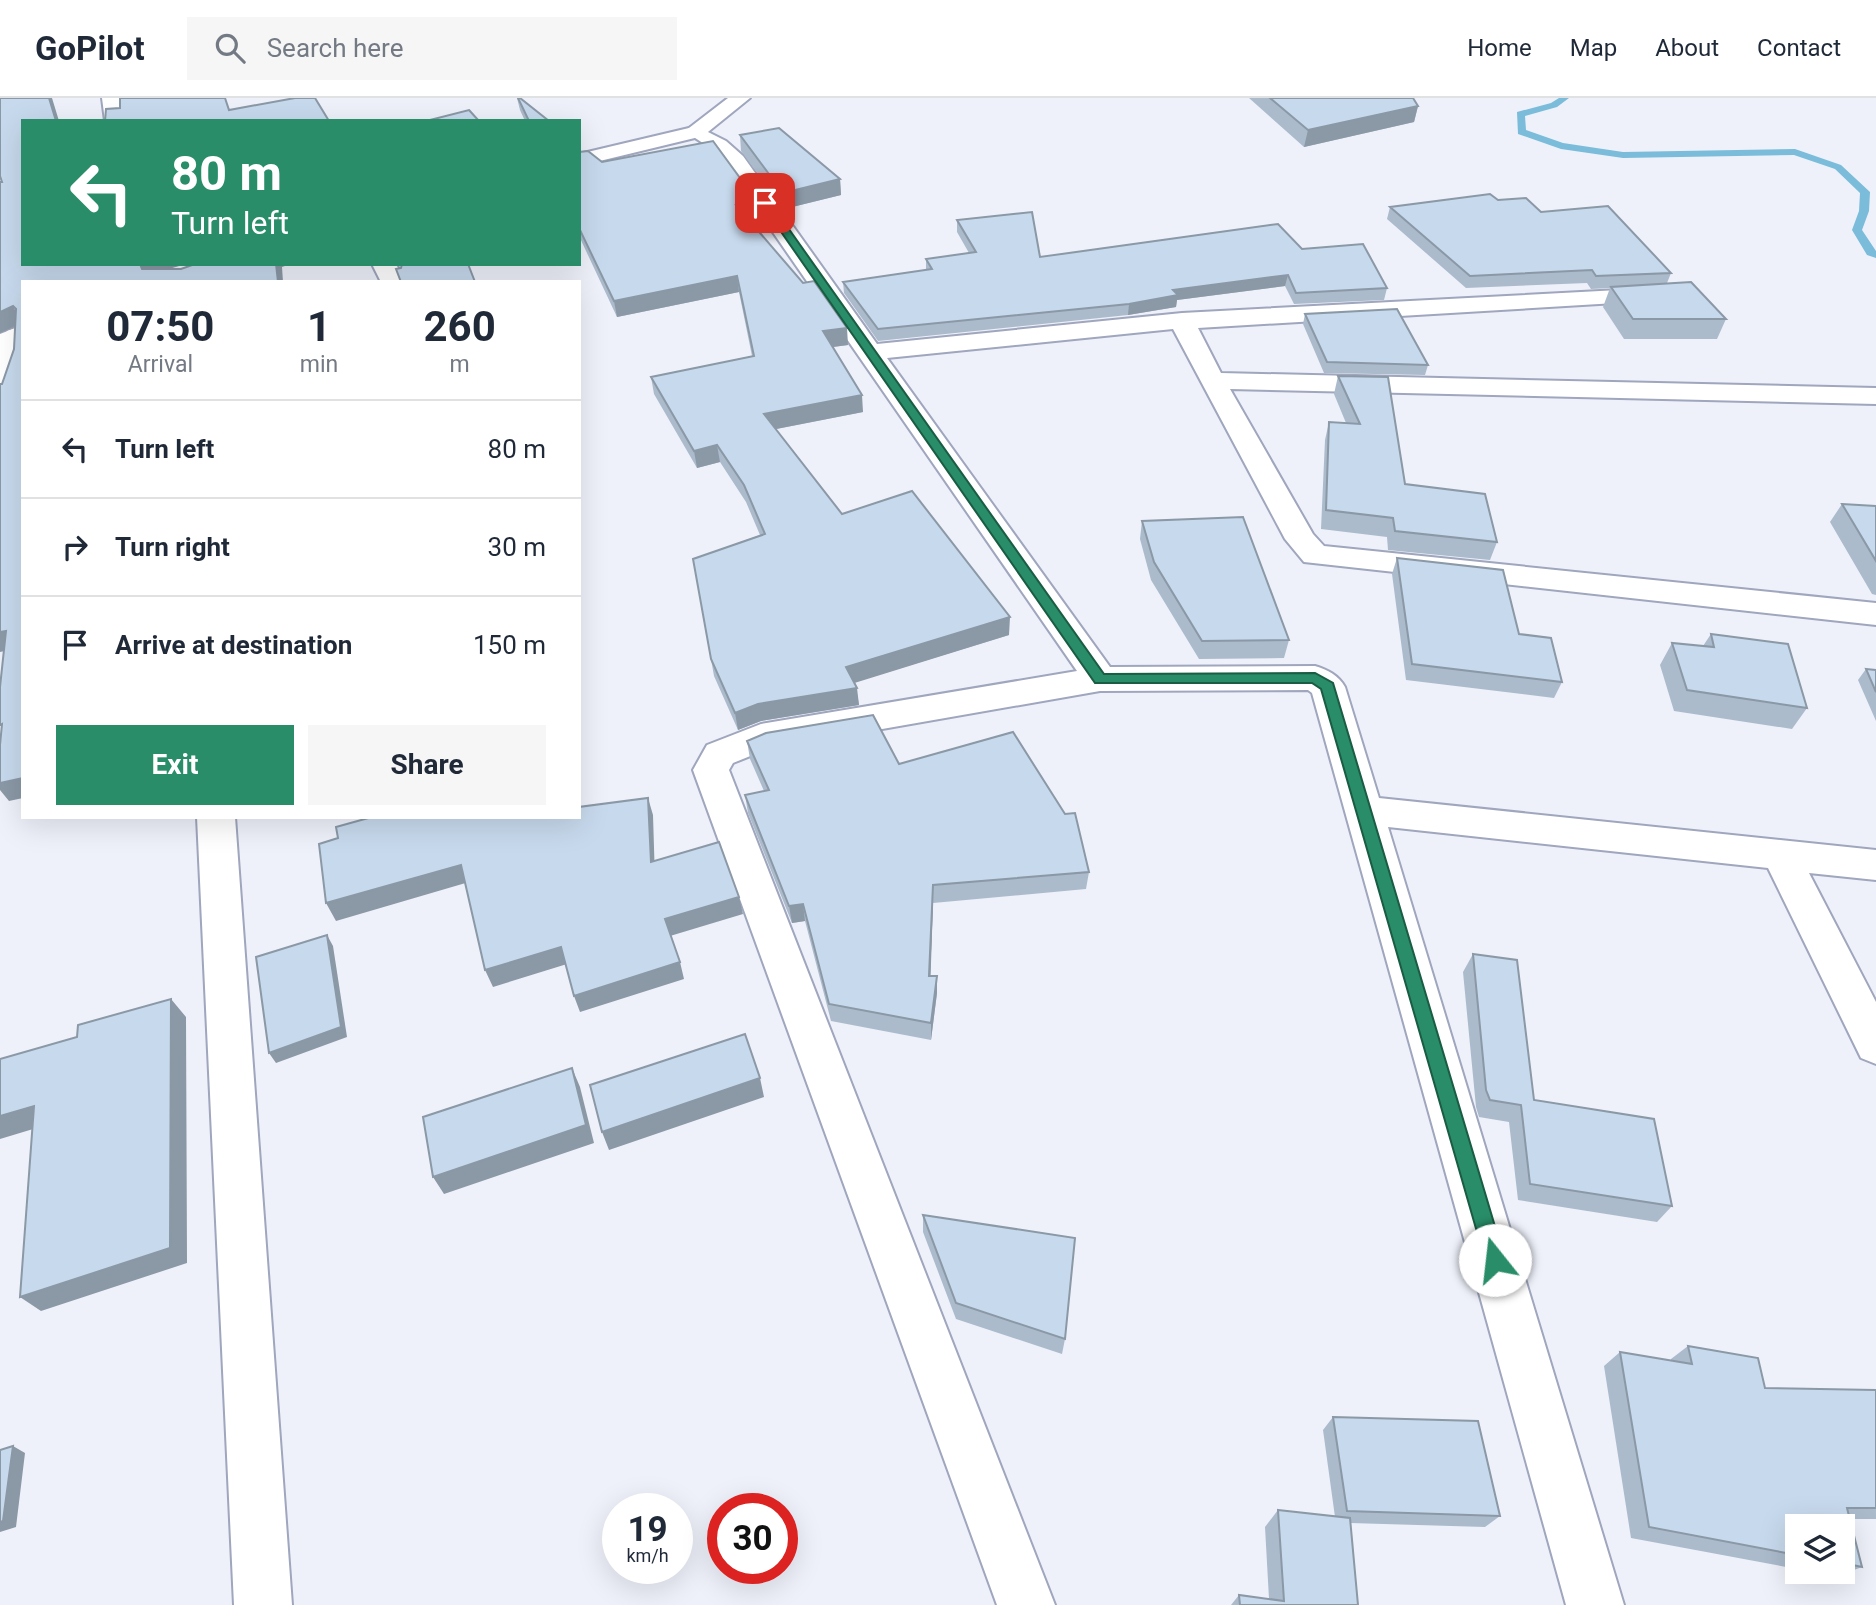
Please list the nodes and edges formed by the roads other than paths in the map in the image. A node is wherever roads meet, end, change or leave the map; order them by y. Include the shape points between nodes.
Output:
1 (113, 98) edge
2 (740, 98) edge
3 (115, 119) edge
4 (696, 132) junction
5 (581, 160) edge
6 (1679, 294) edge
7 (1182, 321) junction
8 (13, 338) edge
9 (870, 352) junction
10 (1212, 381) junction
11 (0, 393) edge
12 (1876, 396) edge
13 (1876, 614) edge
14 (1100, 679) junction
15 (1363, 810) junction
16 (216, 819) edge
17 (1781, 855) junction
18 (1876, 865) edge
19 (1876, 1045) edge
20 (263, 1605) edge
21 (1026, 1605) edge
22 (1595, 1605) edge

1 - 3 street
2 - 4 street
4 - 5 street
4 - 9 street via 735,161
6 - 7 street
7 - 9 street
7 - 10 street
8 - 11 street
9 - 14 street
10 - 12 street
10 - 13 street via 1300,539 1315,555
14 - 15 street via 1315,678 1328,687
14 - 21 street via 761,737 720,754 711,770
15 - 17 street
15 - 22 street
16 - 20 street
17 - 18 street
17 - 19 street

